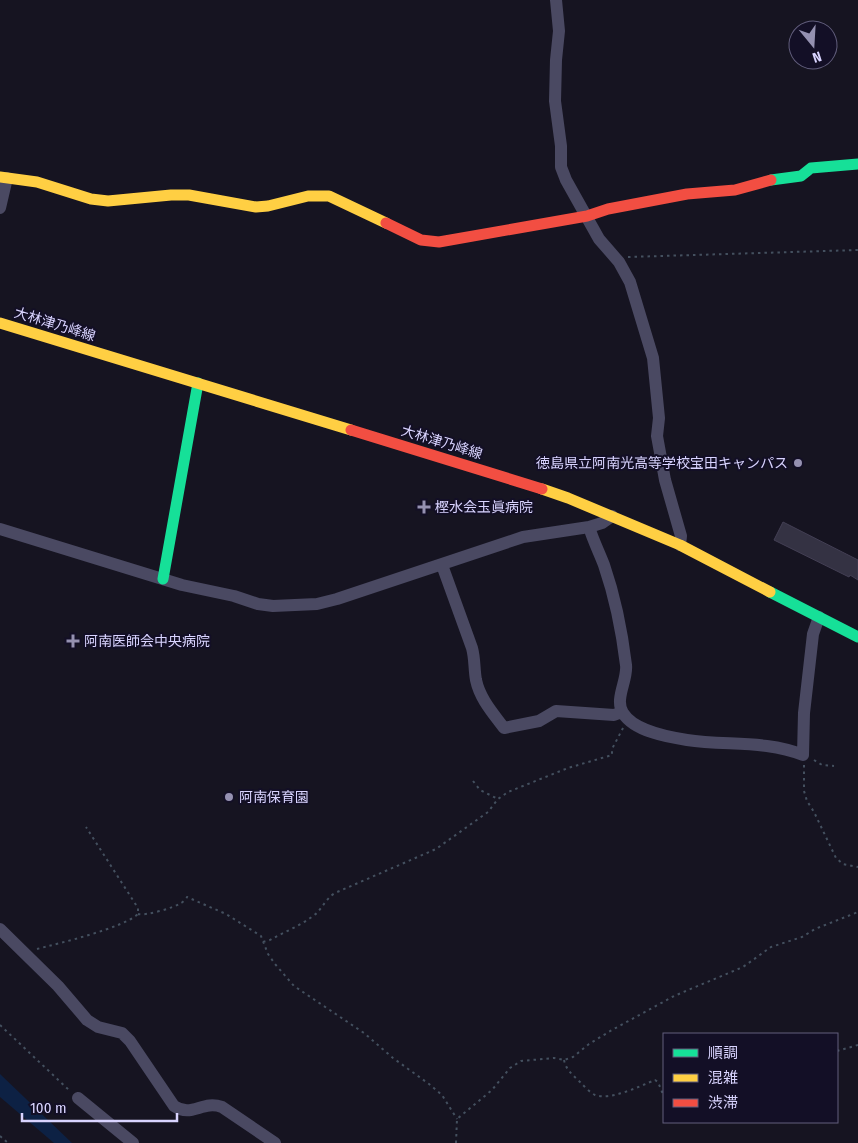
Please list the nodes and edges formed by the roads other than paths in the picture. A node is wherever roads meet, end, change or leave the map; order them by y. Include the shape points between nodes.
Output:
1 (556, 0) edge
2 (858, 164) edge
3 (3, 178) edge
4 (0, 208) edge
5 (587, 216) junction
6 (0, 323) edge
7 (198, 383) junction
8 (612, 516) junction
9 (589, 527) junction
10 (0, 529) edge
11 (680, 545) junction
12 (442, 565) junction
13 (163, 579) junction
14 (819, 617) junction
15 (858, 636) edge
16 (625, 716) junction
17 (0, 929) edge
18 (78, 1098) road end
19 (133, 1143) edge
20 (275, 1143) edge

1 - 5 street via 559,31 555,101 562,146 561,167
2 - 5 street via 812,168 801,176 735,190 687,194
3 - 4 street
3 - 5 street via 37,182 108,201 189,195 262,207 297,198 329,196 421,240 439,242
5 - 11 street via 599,239 619,262 630,282 653,358 659,418 657,436 681,536
6 - 7 street, 大林津乃峰線
7 - 8 street, 大林津乃峰線 via 513,480
7 - 13 street
8 - 9 street
8 - 11 street, 大林津乃峰線
9 - 12 street via 523,537
9 - 16 street via 621,631 626,668 622,690
10 - 13 street
11 - 14 street, 大林津乃峰線
12 - 13 street via 317,604 258,604
12 - 16 street via 474,656 480,693 504,728 539,722 556,712
14 - 15 street, 大林津乃峰線
14 - 16 street via 813,634 803,755 764,745 688,740 642,729
17 - 20 street via 58,986 87,1020 98,1027 122,1033 130,1041 174,1106 188,1111 208,1104 222,1106
18 - 19 street

